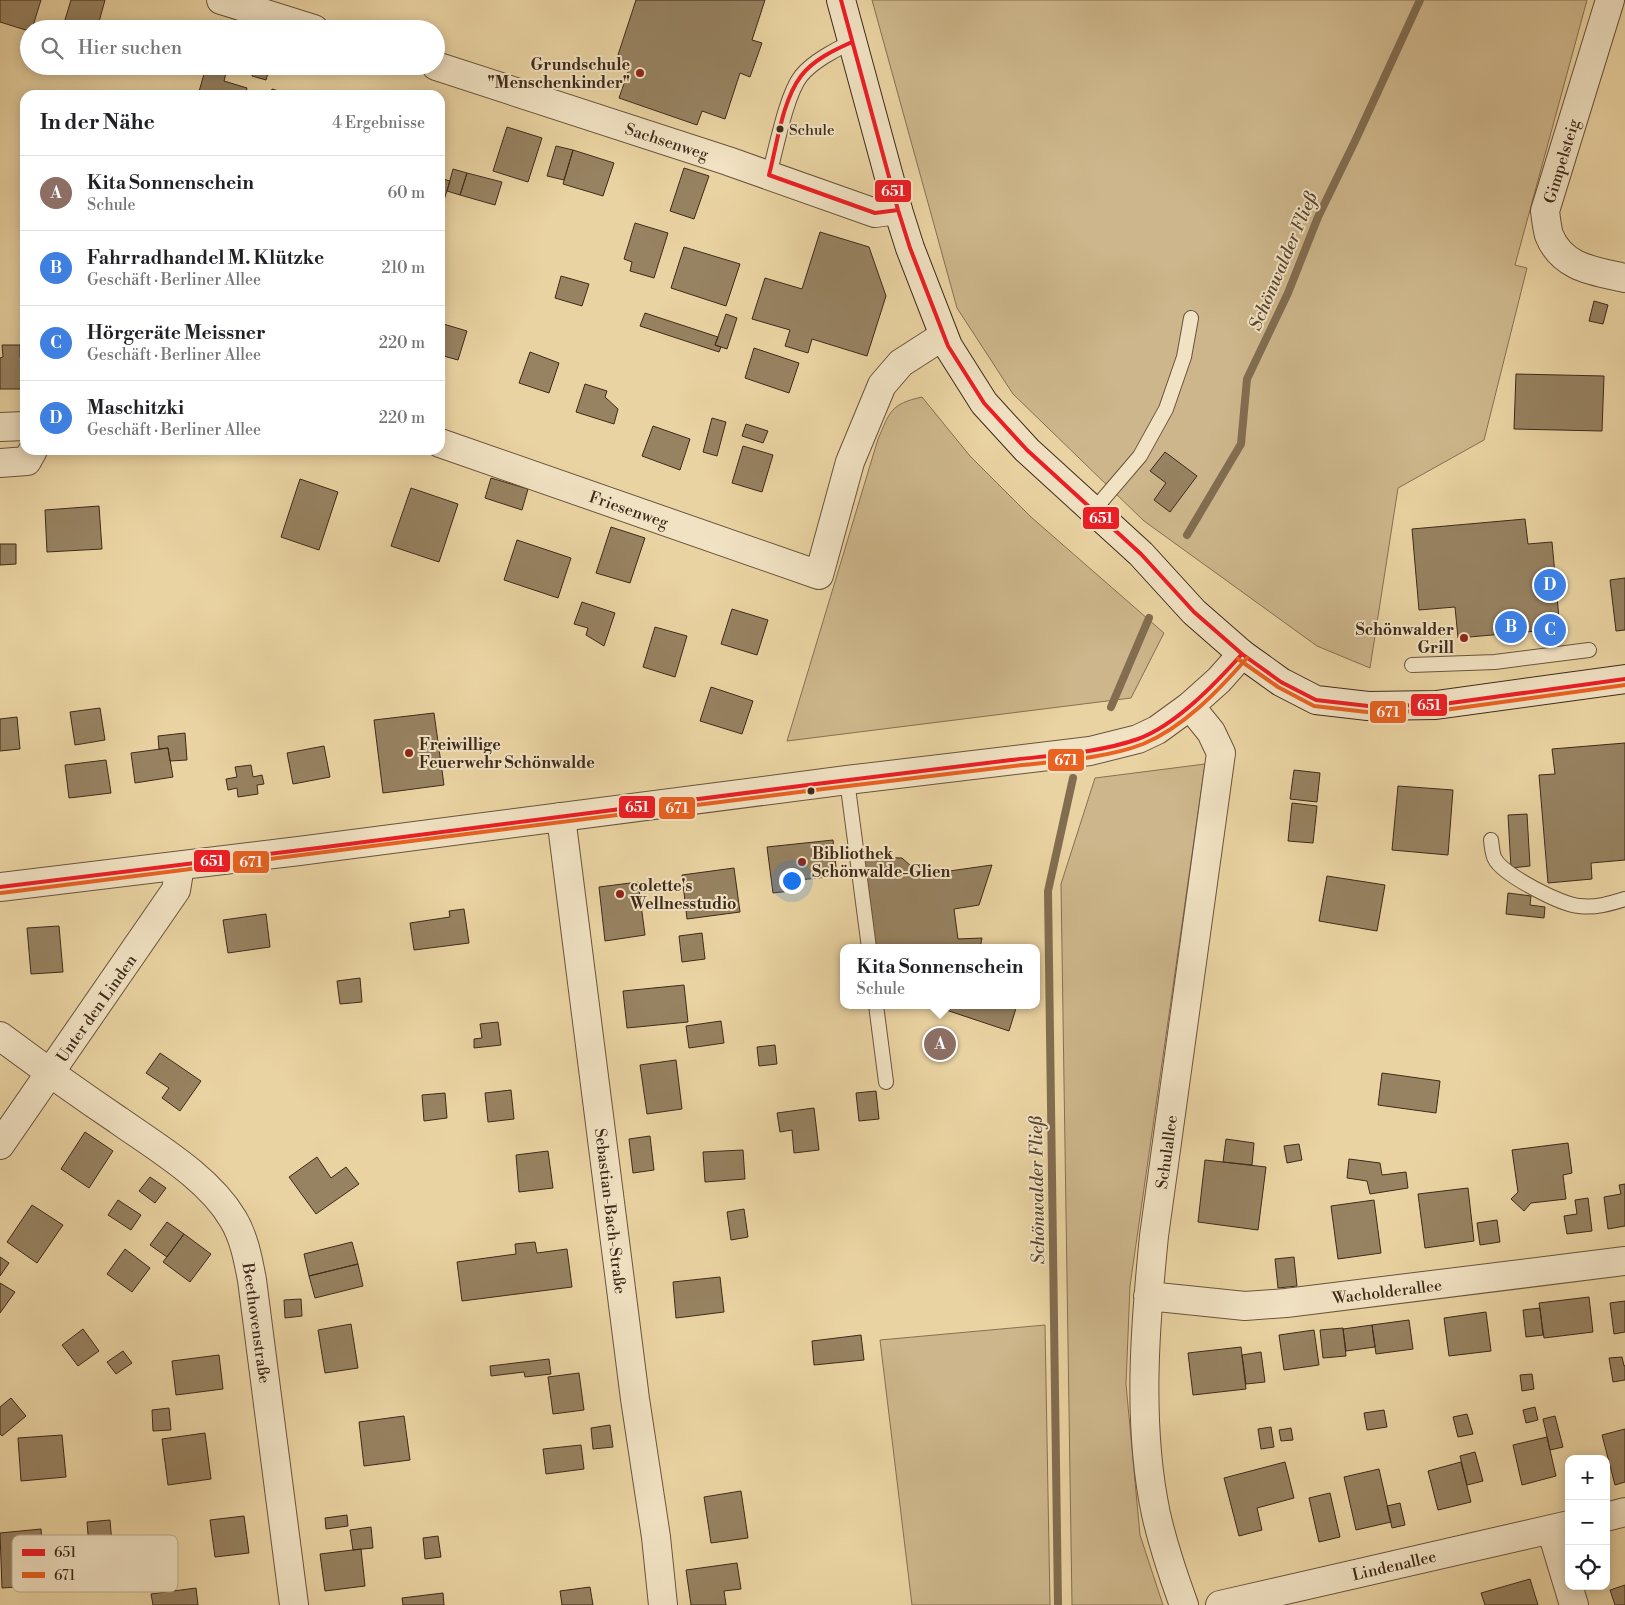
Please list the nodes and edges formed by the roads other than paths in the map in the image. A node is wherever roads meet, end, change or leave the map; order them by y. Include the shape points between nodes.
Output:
1 (841, 0) edge
2 (1610, 0) edge
3 (230, 1) edge
4 (273, 8) edge
5 (296, 20) edge
6 (852, 42) junction
7 (445, 69) edge
8 (769, 175) junction
9 (898, 210) junction
10 (1625, 278) edge
11 (1191, 318) dead end
12 (943, 336) junction
13 (20, 426) edge
14 (0, 427) edge
15 (445, 445) edge
16 (30, 455) edge
17 (0, 463) edge
18 (1093, 511) junction
19 (1589, 650) dead end
20 (1242, 654) junction
21 (1412, 665) dead end
22 (1625, 679) edge
23 (1190, 706) junction
24 (848, 780) junction
25 (561, 817) junction
26 (1491, 840) dead end
27 (180, 866) junction
28 (0, 887) edge
29 (1625, 899) edge
30 (868, 944) edge
31 (877, 1009) edge
32 (0, 1036) edge
33 (50, 1073) junction
34 (886, 1082) dead end
35 (0, 1145) edge
36 (1625, 1261) edge
37 (1148, 1296) junction
38 (1625, 1512) edge
39 (1610, 1516) edge
40 (1560, 1527) edge
41 (294, 1605) edge
42 (663, 1605) edge
43 (1184, 1605) edge
44 (1220, 1605) edge
45 (1574, 1605) edge

1 - 6 street
2 - 10 street, Gimpelsteig via 1545,211 1549,234 1561,255 1579,266
3 - 4 street
4 - 5 street
6 - 8 lane via 832,50 801,76 790,99
6 - 9 street
7 - 8 street, Sachsenweg
8 - 9 street, Sachsenweg via 875,213
9 - 12 street
11 - 18 lane via 1184,357 1166,409 1140,456
12 - 15 street, Friesenweg via 901,363 882,385 850,462 819,575
12 - 18 street via 984,403 1027,450
13 - 14 street
16 - 17 street via 27,461
18 - 20 street via 1141,554 1194,612
19 - 21 lane via 1495,662
20 - 22 street via 1281,682 1316,700 1368,706 1436,705
20 - 23 street
23 - 24 street via 1157,730 1138,739 1090,750
23 - 37 street, Schulallee via 1211,732 1221,753
24 - 25 street
24 - 30 lane
25 - 27 street
25 - 42 street, Sebastian-Bach-Straße
26 - 29 lane via 1494,859 1506,872 1550,895 1577,906 1602,906
27 - 28 street
27 - 33 street, Unter den Linden via 176,890
31 - 34 lane
32 - 33 street, Beethovenstraße
33 - 35 street, Unter den Linden
33 - 41 street, Beethovenstraße via 175,1160 207,1186 232,1218 245,1247 252,1280
36 - 37 street, Wacholderallee via 1286,1303 1244,1306
37 - 43 street, Schulallee via 1145,1424 1150,1468 1160,1530
38 - 39 street
40 - 44 street, Lindenallee
40 - 45 street

